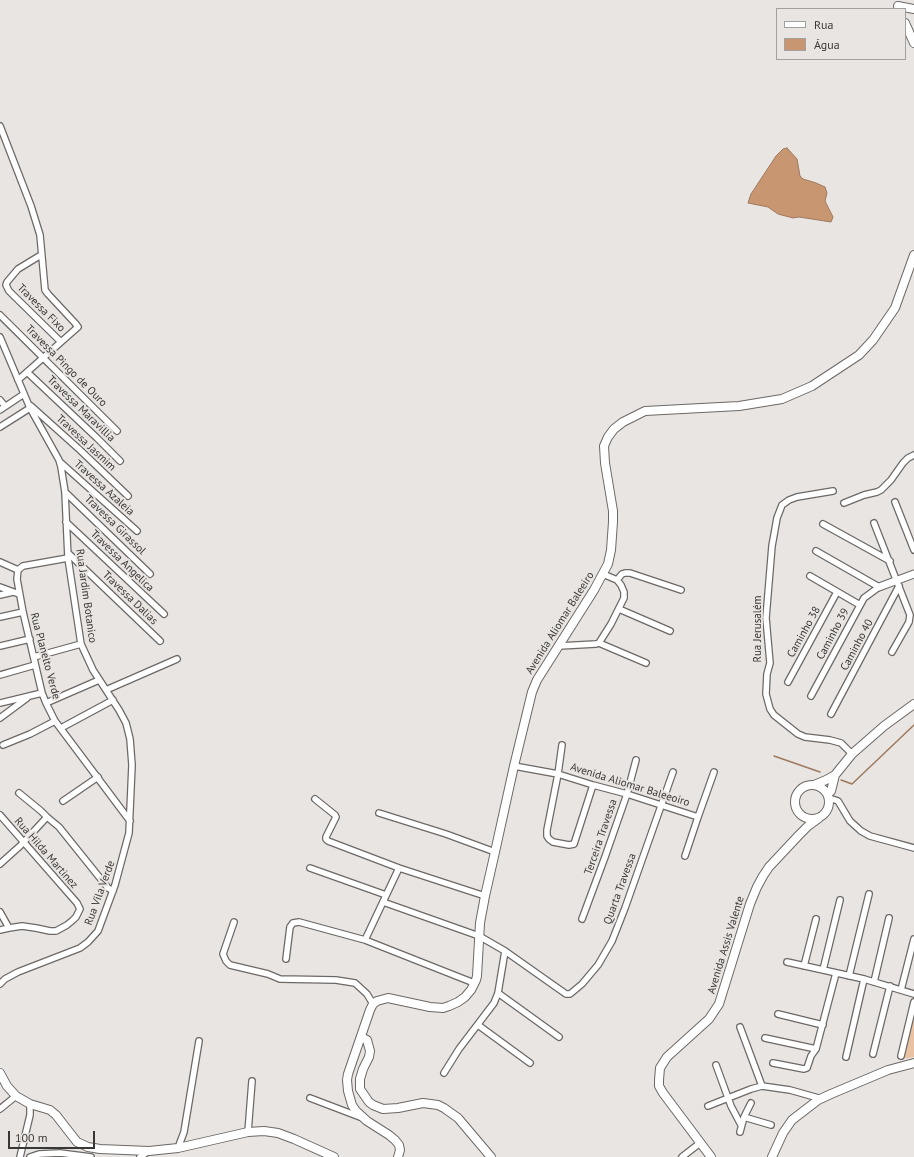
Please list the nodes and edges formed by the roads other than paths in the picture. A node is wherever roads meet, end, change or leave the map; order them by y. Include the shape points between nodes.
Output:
1 (897, 5) edge
2 (914, 9) edge
3 (906, 25) edge
4 (914, 43) edge
5 (0, 126) edge
6 (914, 255) edge
7 (41, 256) junction
8 (0, 315) edge
9 (0, 337) edge
10 (61, 342) junction
11 (44, 358) junction
12 (27, 372) junction
13 (18, 380) junction
14 (24, 394) junction
15 (0, 400) edge
16 (30, 407) junction
17 (2, 408) edge
18 (0, 427) edge
19 (117, 431) dead end
20 (914, 454) edge
21 (59, 460) junction
22 (120, 461) dead end
23 (833, 491) dead end
24 (65, 492) junction
25 (128, 496) dead end
26 (895, 502) dead end
27 (844, 503) dead end
28 (66, 522) junction
29 (874, 523) dead end
30 (824, 524) dead end
31 (137, 531) dead end
32 (816, 550) dead end
33 (914, 550) edge
34 (68, 555) junction
35 (890, 561) junction
36 (0, 562) edge
37 (18, 570) junction
38 (150, 574) dead end
39 (603, 574) junction
40 (914, 574) edge
41 (810, 576) dead end
42 (617, 580) junction
43 (898, 583) junction
44 (0, 587) edge
45 (879, 587) junction
46 (681, 590) dead end
47 (837, 592) junction
48 (16, 593) junction
49 (0, 595) edge
50 (860, 605) junction
51 (619, 609) junction
52 (23, 612) junction
53 (164, 614) dead end
54 (0, 617) edge
55 (670, 631) dead end
56 (30, 639) junction
57 (160, 641) dead end
58 (599, 643) junction
59 (81, 644) junction
60 (0, 646) edge
61 (559, 646) junction
62 (892, 652) dead end
63 (34, 657) junction
64 (177, 659) dead end
65 (646, 663) dead end
66 (35, 665) junction
67 (0, 674) edge
68 (99, 680) junction
69 (788, 682) dead end
70 (106, 690) junction
71 (42, 693) junction
72 (29, 696) junction
73 (811, 696) dead end
74 (113, 700) junction
75 (0, 703) edge
76 (46, 703) junction
77 (914, 704) edge
78 (831, 714) dead end
79 (0, 718) edge
80 (56, 721) junction
81 (61, 728) junction
82 (562, 744) dead end
83 (2, 745) dead end
84 (852, 754) junction
85 (636, 760) dead end
86 (514, 766) junction
87 (673, 772) dead end
88 (714, 772) dead end
89 (558, 774) junction
90 (835, 775) junction
91 (98, 777) junction
92 (593, 785) junction
93 (814, 785) junction
94 (19, 793) dead end
95 (627, 794) junction
96 (828, 796) junction
97 (316, 799) dead end
98 (63, 801) dead end
99 (662, 805) junction
100 (379, 813) dead end
101 (0, 815) edge
102 (800, 815) junction
103 (47, 817) junction
104 (698, 817) junction
105 (819, 818) junction
106 (130, 821) junction
107 (799, 835) junction
108 (23, 842) junction
109 (914, 848) edge
110 (496, 852) junction
111 (685, 856) dead end
112 (0, 864) edge
113 (310, 868) dead end
114 (399, 868) junction
115 (113, 891) junction
116 (869, 894) dead end
117 (386, 895) junction
118 (485, 896) junction
119 (840, 900) dead end
120 (383, 902) junction
121 (0, 912) edge
122 (889, 918) dead end
123 (582, 919) dead end
124 (816, 919) dead end
125 (234, 922) dead end
126 (9, 928) junction
127 (0, 930) edge
128 (479, 936) junction
129 (914, 939) edge
130 (365, 940) junction
131 (505, 951) junction
132 (286, 959) dead end
133 (787, 962) dead end
134 (804, 966) junction
135 (823, 970) junction
136 (836, 973) junction
137 (849, 976) junction
138 (864, 979) junction
139 (874, 982) junction
140 (474, 983) junction
141 (0, 984) edge
142 (890, 986) junction
143 (901, 990) junction
144 (498, 994) junction
145 (914, 994) edge
146 (914, 1002) edge
147 (373, 1004) junction
148 (778, 1014) dead end
149 (478, 1025) junction
150 (823, 1025) junction
151 (740, 1027) dead end
152 (559, 1037) dead end
153 (364, 1038) junction
154 (765, 1038) dead end
155 (198, 1041) dead end
156 (816, 1049) junction
157 (873, 1054) dead end
158 (901, 1056) dead end
159 (846, 1057) dead end
160 (773, 1062) dead end
161 (530, 1063) dead end
162 (914, 1063) edge
163 (716, 1065) dead end
164 (0, 1073) edge
165 (444, 1073) dead end
166 (252, 1081) dead end
167 (762, 1086) junction
168 (16, 1096) junction
169 (310, 1098) dead end
170 (729, 1098) junction
171 (822, 1099) junction
172 (751, 1103) dead end
173 (30, 1104) junction
174 (708, 1106) dead end
175 (0, 1109) edge
176 (744, 1117) junction
177 (362, 1118) junction
178 (771, 1124) dead end
179 (742, 1125) junction
180 (248, 1132) junction
181 (740, 1132) dead end
182 (700, 1143) junction
183 (178, 1148) junction
184 (149, 1151) junction
185 (20, 1157) edge
186 (30, 1157) edge
187 (91, 1157) edge
188 (140, 1157) edge
189 (334, 1157) edge
190 (398, 1157) edge
191 (491, 1157) edge
192 (682, 1157) edge
193 (711, 1157) edge
194 (772, 1157) edge

1 - 2 main road
3 - 4 main road
5 - 7 street via 31,206 40,235
6 - 39 main road, Avenida Aliomar Baleeiro via 895,308 873,340 859,355 812,386 782,399 739,406 646,411 614,429 604,446 613,522 611,550
7 - 10 street via 46,291 77,325 77,329
7 - 10 street, Travessa Fixo via 18,269 7,282 7,288
8 - 11 street, Travessa Pingo de Ouro
9 - 13 street, Rua Jardim Botanico
10 - 11 street
11 - 12 street
11 - 19 street, Travessa Pingo de Ouro
12 - 13 street
12 - 22 street, Travessa Maravillia
13 - 14 street, Rua Jardim Botanico
14 - 16 street, Rua Jardim Botanico
14 - 17 street
15 - 17 street
16 - 18 street
16 - 21 street, Rua Jardim Botanico
16 - 25 street, Travessa Jasmim
20 - 27 street via 903,462 881,490
21 - 24 street, Rua Jardim Botanico
21 - 31 street, Travessa Azaleia
23 - 84 street, Rua Jerusalém via 790,500 782,505 777,518 766,618 770,663 766,694 774,715 798,734 841,743
24 - 28 street, Rua Jardim Botanico
24 - 38 street, Travessa Girassol
26 - 33 street
28 - 34 street, Rua Jardim Botanico
28 - 53 street, Travessa Angelica
29 - 35 street
30 - 35 street
32 - 45 street
34 - 37 street via 23,566
34 - 57 street, Travessa Dalias
34 - 59 street, Rua Jardim Botanico
35 - 43 street
36 - 37 street
37 - 48 street, Rua Planelto Verde
39 - 42 street
39 - 61 main road, Avenida Aliomar Baleeiro
40 - 43 street
41 - 47 street
42 - 46 street via 622,574 630,573
42 - 51 street via 624,592
43 - 45 street
43 - 62 street via 910,619
43 - 78 street, Caminho 40
44 - 48 street
45 - 50 street, Caminho 39 via 864,598
47 - 50 street
47 - 69 street, Caminho 38
48 - 49 street
48 - 52 street, Rua Planelto Verde
50 - 73 street, Caminho 39
51 - 55 street
51 - 58 street
52 - 54 street
52 - 56 street, Rua Planelto Verde
56 - 60 street
56 - 63 street, Rua Planelto Verde
58 - 61 street
58 - 65 street
59 - 63 street
59 - 68 street, Rua Jardim Botanico
61 - 86 main road, Avenida Aliomar Baleeiro via 532,692
63 - 66 street, Rua Planelto Verde
64 - 70 street
66 - 67 street
66 - 71 street, Rua Planelto Verde
68 - 70 street, Rua Jardim Botanico
68 - 76 street
70 - 74 street, Rua Jardim Botanico
71 - 72 street
71 - 76 street, Rua Planelto Verde
72 - 75 street
72 - 79 street
74 - 81 street
74 - 106 street, Rua Jardim Botanico via 126,723 130,738
76 - 80 street, Rua Planelto Verde
77 - 84 main road
80 - 81 street, Rua Planelto Verde
80 - 83 street
81 - 91 street, Rua Planelto Verde
82 - 89 street
84 - 90 main road
85 - 95 street, Terceira Travessa
86 - 89 street, Avenida Aliomar Baleeoiro
86 - 110 main road, Avenida Aliomar Baleeiro
87 - 99 street, Quarta Travessa
88 - 104 street
89 - 92 street, Avenida Aliomar Baleeoiro
89 - 92 street via 547,836 553,842 574,844
90 - 93 main road
90 - 96 main road
91 - 98 street
91 - 106 street, Rua Planelto Verde
92 - 95 street, Avenida Aliomar Baleeoiro
93 - 96 main road via 820,786
93 - 102 main road via 804,787 796,795 795,805
94 - 103 street
95 - 99 street, Avenida Aliomar Baleeoiro
95 - 123 street, Terceira Travessa
96 - 105 main road via 829,806 826,813
96 - 109 street via 838,801 850,821 861,831 870,836
97 - 114 street via 335,814 336,818 326,837 328,841
99 - 104 street, Avenida Aliomar Baleeoiro
99 - 131 street, Quarta Travessa via 612,941 598,965 582,984 570,994 566,994
100 - 110 street
101 - 108 street, Rua Hilda Martinez
102 - 105 main road via 809,819
102 - 107 main road
103 - 108 street
103 - 115 street via 60,827
104 - 111 street, Avenida Aliomar Baleeoiro
105 - 107 main road, Avenida Assis Valente
106 - 115 street, Rua Vila Verde
107 - 182 main road, Avenida Assis Valente via 769,867 757,887 719,1004 709,1019 671,1053 660,1068 658,1080 663,1093
108 - 112 street
108 - 126 street, Rua Hilda Martinez via 80,909 73,920 56,931 28,926
110 - 118 main road, Avenida Aliomar Baleeiro
113 - 117 street
114 - 117 street
114 - 118 street
115 - 141 street, Rua Vila Verde via 98,931 88,942 80,948 18,972
116 - 137 street
117 - 120 street
118 - 128 main road, Avenida Aliomar Baleeiro
119 - 135 street
120 - 128 street
120 - 130 street
121 - 126 street
122 - 139 street
124 - 134 street
125 - 147 street via 223,952 230,965 280,979 355,983
126 - 127 street, Rua Hilda Martinez
128 - 131 street
128 - 140 main road, Avenida Aliomar Baleeiro via 477,976
129 - 143 street
130 - 132 street via 297,922 290,927
130 - 140 street
131 - 144 street
133 - 134 street
134 - 135 street
135 - 136 street
136 - 137 street
136 - 150 street
137 - 138 street
138 - 139 street
138 - 159 street
139 - 142 street
140 - 147 main road, Avenida Aliomar Baleeiro via 465,997 443,1008 388,998
142 - 143 street
142 - 157 street
143 - 145 street
144 - 149 street
144 - 152 street
146 - 158 street
147 - 153 main road
148 - 150 street
149 - 161 street
149 - 165 street
150 - 156 street
151 - 167 street
153 - 177 main road via 348,1074 347,1085 352,1105
153 - 191 main road via 370,1051 360,1079 360,1089 369,1102 383,1109 423,1103 438,1105 458,1118
154 - 156 street
155 - 183 street via 184,1132
156 - 160 street via 806,1069
162 - 171 main road via 888,1070
163 - 170 street
164 - 168 main road
166 - 180 street
167 - 170 street
167 - 171 street via 790,1090
168 - 173 main road
168 - 175 street
169 - 177 street
170 - 174 street
170 - 179 street
171 - 194 main road via 792,1120
172 - 176 street
173 - 184 main road via 47,1108 56,1115 81,1144 100,1149
173 - 185 street via 30,1115
176 - 178 street
176 - 179 street
177 - 190 main road via 395,1140 400,1150
179 - 181 street
180 - 183 main road
180 - 189 main road via 278,1133
182 - 192 street
182 - 193 main road, Avenida Assis Valente
183 - 184 main road
184 - 188 street
186 - 187 street via 60,1153

